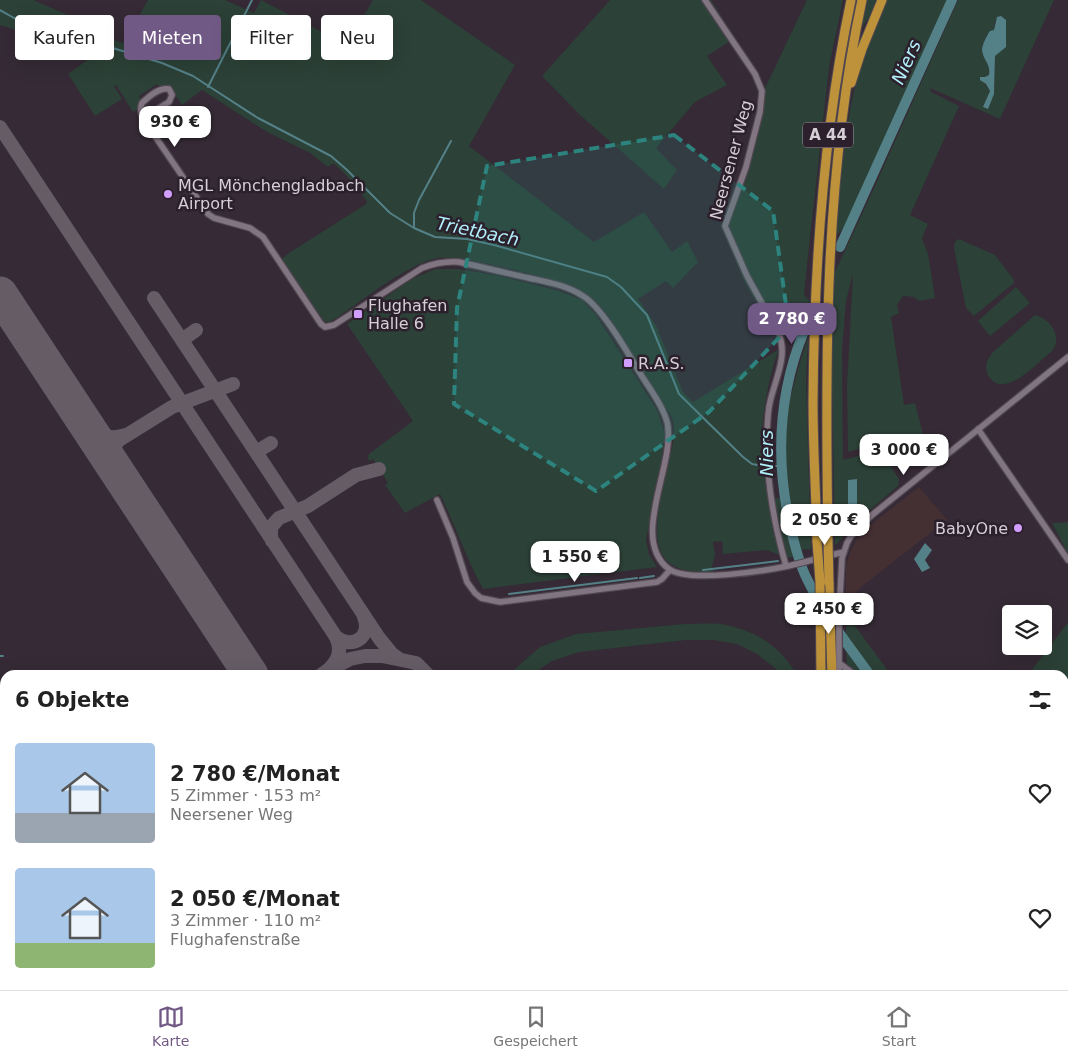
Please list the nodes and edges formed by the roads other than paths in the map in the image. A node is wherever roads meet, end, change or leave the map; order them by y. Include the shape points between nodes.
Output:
1 (705, 0) edge
2 (851, 0) edge
3 (862, 0) edge
4 (882, 0) edge
5 (842, 115) junction
6 (143, 118) junction
7 (1068, 357) edge
8 (978, 429) junction
9 (437, 500) dead end
10 (844, 552) junction
11 (1068, 560) edge
12 (790, 566) junction
13 (670, 570) junction
14 (839, 663) junction
15 (821, 670) edge
16 (832, 670) edge
17 (840, 670) edge
18 (848, 670) edge

1 - 12 street, Neersener Weg via 755,74 762,91 746,167 726,226 782,344 782,358 770,404 768,477 772,505
2 - 15 highway, A 44, bridge via 830,125 818,263 813,403
3 - 5 highway, A 44
4 - 5 highway via 862,49
5 - 16 highway, A 44, bridge via 828,294 827,450
6 - 6 street via 142,103 160,90 168,89 172,95 170,100
6 - 13 street via 208,214 250,228 263,237 325,327 334,326 422,268 447,261 551,283 584,296 600,312 635,364 662,407 668,426 669,442 652,537 657,555
7 - 8 street
8 - 10 street via 862,524 851,536
8 - 11 street
9 - 13 street via 467,582 481,598 500,602 657,582
10 - 12 street
10 - 14 street via 840,572
12 - 13 street via 707,576 689,576
14 - 17 street
14 - 18 street

